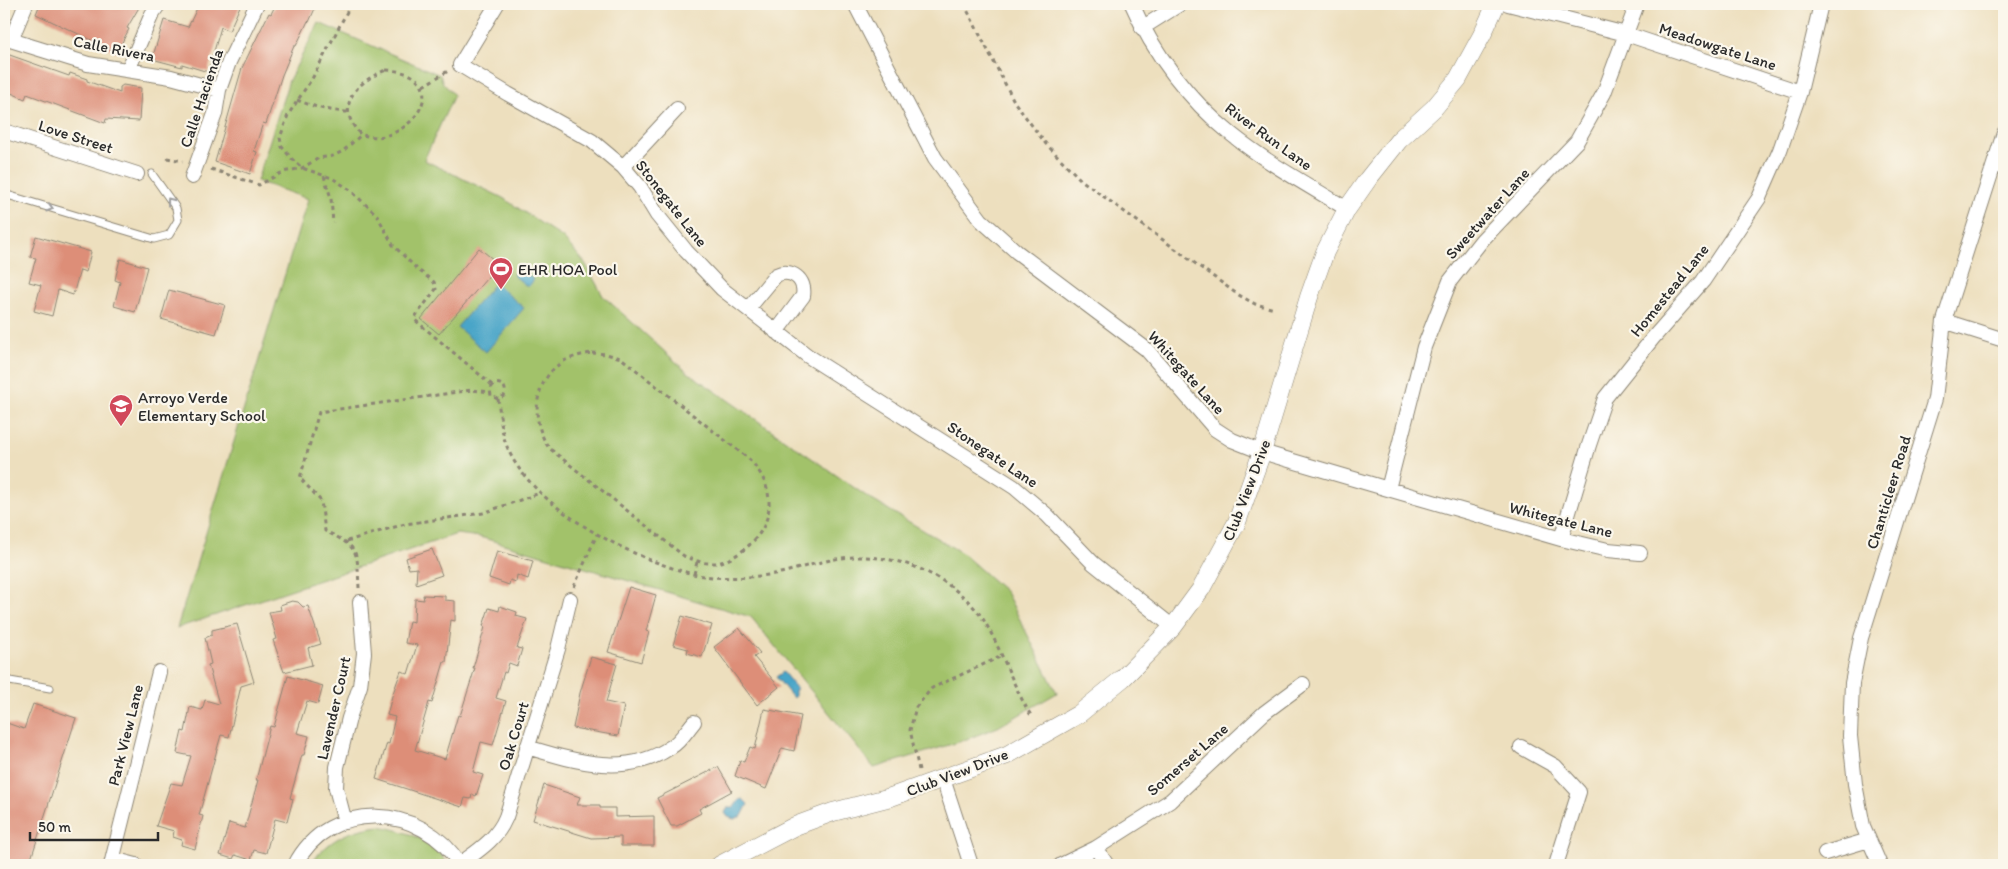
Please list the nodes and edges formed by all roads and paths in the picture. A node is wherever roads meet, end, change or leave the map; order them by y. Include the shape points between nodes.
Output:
1 (26, 4) edge
2 (159, 4) edge
3 (257, 4) edge
4 (351, 4) edge
5 (497, 4) edge
6 (855, 4) edge
7 (964, 4) edge
8 (1132, 4) edge
9 (1180, 4) edge
10 (1496, 4) edge
11 (1508, 4) edge
12 (1637, 4) edge
13 (1821, 4) edge
14 (1142, 28) junction
15 (1626, 34) junction
16 (7, 39) edge
17 (460, 65) junction
18 (128, 70) junction
19 (423, 86) junction
20 (219, 90) junction
21 (1800, 92) junction
22 (297, 100) junction
23 (678, 109) dead end
24 (347, 112) junction
25 (4, 131) edge
26 (2004, 132) edge
27 (361, 135) junction
28 (167, 158) dead end
29 (623, 167) junction
30 (302, 168) junction
31 (195, 171) junction
32 (137, 174) dead end
33 (152, 174) dead end
34 (324, 175) junction
35 (4, 194) edge
36 (1347, 209) junction
37 (333, 223) dead end
38 (748, 309) junction
39 (1275, 309) dead end
40 (1944, 321) junction
41 (776, 332) junction
42 (2004, 340) edge
43 (492, 385) junction
44 (490, 392) junction
45 (498, 399) junction
46 (1262, 452) junction
47 (1388, 489) junction
48 (540, 493) junction
49 (597, 534) junction
50 (1561, 538) junction
51 (347, 541) junction
52 (1640, 553) dead end
53 (697, 562) junction
54 (581, 568) dead end
55 (694, 574) junction
56 (570, 599) dead end
57 (360, 602) joint
58 (1173, 628) junction
59 (1002, 656) junction
60 (159, 672) dead end
61 (4, 680) edge
62 (1303, 684) dead end
63 (50, 688) dead end
64 (1032, 717) dead end
65 (694, 722) dead end
66 (527, 747) junction
67 (1521, 748) dead end
68 (942, 779) junction
69 (923, 786) junction
70 (345, 822) junction
71 (1869, 840) junction
72 (1096, 848) junction
73 (1825, 853) dead end
74 (112, 862) edge
75 (136, 865) edge
76 (295, 865) edge
77 (460, 865) edge
78 (720, 865) edge
79 (971, 865) edge
80 (1061, 865) edge
81 (1107, 865) edge
82 (1556, 865) edge
83 (1880, 865) edge

1 - 16 street
2 - 18 street
3 - 20 street, Calle Hacienda
4 - 22 path
5 - 17 street
6 - 46 street, Whitegate Lane via 935,158 981,220 1017,252 1146,349 1215,429
7 - 39 path via 1015,103 1046,144 1082,180 1237,294 1255,304
8 - 14 street, River Run Lane
9 - 14 street
10 - 36 street, Club View Drive via 1458,79 1434,108 1399,140
11 - 15 street, Meadowgate Lane
12 - 15 street, Sweetwater Lane
13 - 21 street, Homestead Lane
14 - 36 street, River Run Lane via 1201,106 1231,134
15 - 21 street, Meadowgate Lane
15 - 47 street, Sweetwater Lane via 1604,93 1577,141 1482,240 1450,281 1424,347
16 - 18 street, Calle Rivera via 88,64
17 - 19 path
17 - 29 street, Stonegate Lane via 592,141
18 - 20 street, Calle Rivera
19 - 24 path via 414,75 402,70 386,70 372,75 355,91
19 - 27 path via 422,103 409,124 383,137
20 - 31 street, Calle Hacienda via 215,114
21 - 50 street, Homestead Lane via 1759,198 1703,281 1605,398
22 - 24 path via 314,107
22 - 30 path via 280,138 282,147
23 - 29 street
24 - 27 path via 353,127
25 - 32 street, Love Street
26 - 40 street, Chanticleer Road
27 - 30 path via 343,151 318,158
28 - 31 path
29 - 38 street, Stonegate Lane via 686,251 722,289
30 - 31 path via 283,172 259,185
30 - 34 path
35 -> 33 lane via 154,239 169,235 178,220 176,208
34 - 37 path via 331,198
34 - 43 path via 349,189 377,215 393,245 434,282 436,289 415,320
36 - 46 street, Club View Drive via 1325,252 1309,297
38 - 41 street, Stonegate Lane
38 - 41 street via 776,275 782,272 799,277 805,289 803,296
40 - 42 street
40 - 71 street, Chanticleer Road via 1935,399 1861,638 1852,683 1850,736 1855,784
41 - 58 street, Stonegate Lane via 1014,487 1047,514 1093,563
43 - 44 path
43 - 45 path via 499,383 505,388 504,396
44 - 45 path via 493,398
44 - 51 path via 472,390 319,412 300,478 321,501 325,531
45 - 48 path via 506,444 521,471
46 - 47 street, Whitegate Lane
46 - 58 street, Club View Drive via 1237,522 1224,548 1201,589
47 - 50 street, Whitegate Lane
48 - 49 path
48 - 51 path via 483,513 405,524
49 - 54 path
49 - 55 path via 634,554
50 - 52 street, Whitegate Lane via 1608,550
51 - 57 path via 355,551
53 - 53 path via 715,564 734,557 760,534 770,504 760,471 621,358 592,352 566,361 551,371 540,388 536,406 537,422 549,448 684,556
53 - 55 path
55 - 59 path via 731,578 762,576 794,571 827,560 862,556 900,561 934,576 962,594 984,621
56 - 66 street, Oak Court
57 - 70 street, Lavender Court via 364,653 360,686 337,767 336,788
58 - 68 street, Club View Drive via 1123,678 1079,714 1007,755
59 - 64 path
59 - 69 path via 932,688 916,707 910,730
60 - 74 street, Park View Lane
61 - 63 lane
62 - 72 street, Somerset Lane via 1264,713 1170,801
65 - 66 street via 672,747 627,764 596,765
66 - 77 street, Oak Court via 501,830
67 - 82 street via 1555,766 1579,792
68 - 69 street, Club View Drive
68 - 79 street
69 - 78 street, Club View Drive via 795,826
70 - 76 street via 327,828
70 - 77 street via 390,816 412,824 433,835
71 - 73 street
71 - 83 street, Chanticleer Road
72 - 80 street, Somerset Lane
72 - 81 street
74 - 75 street

